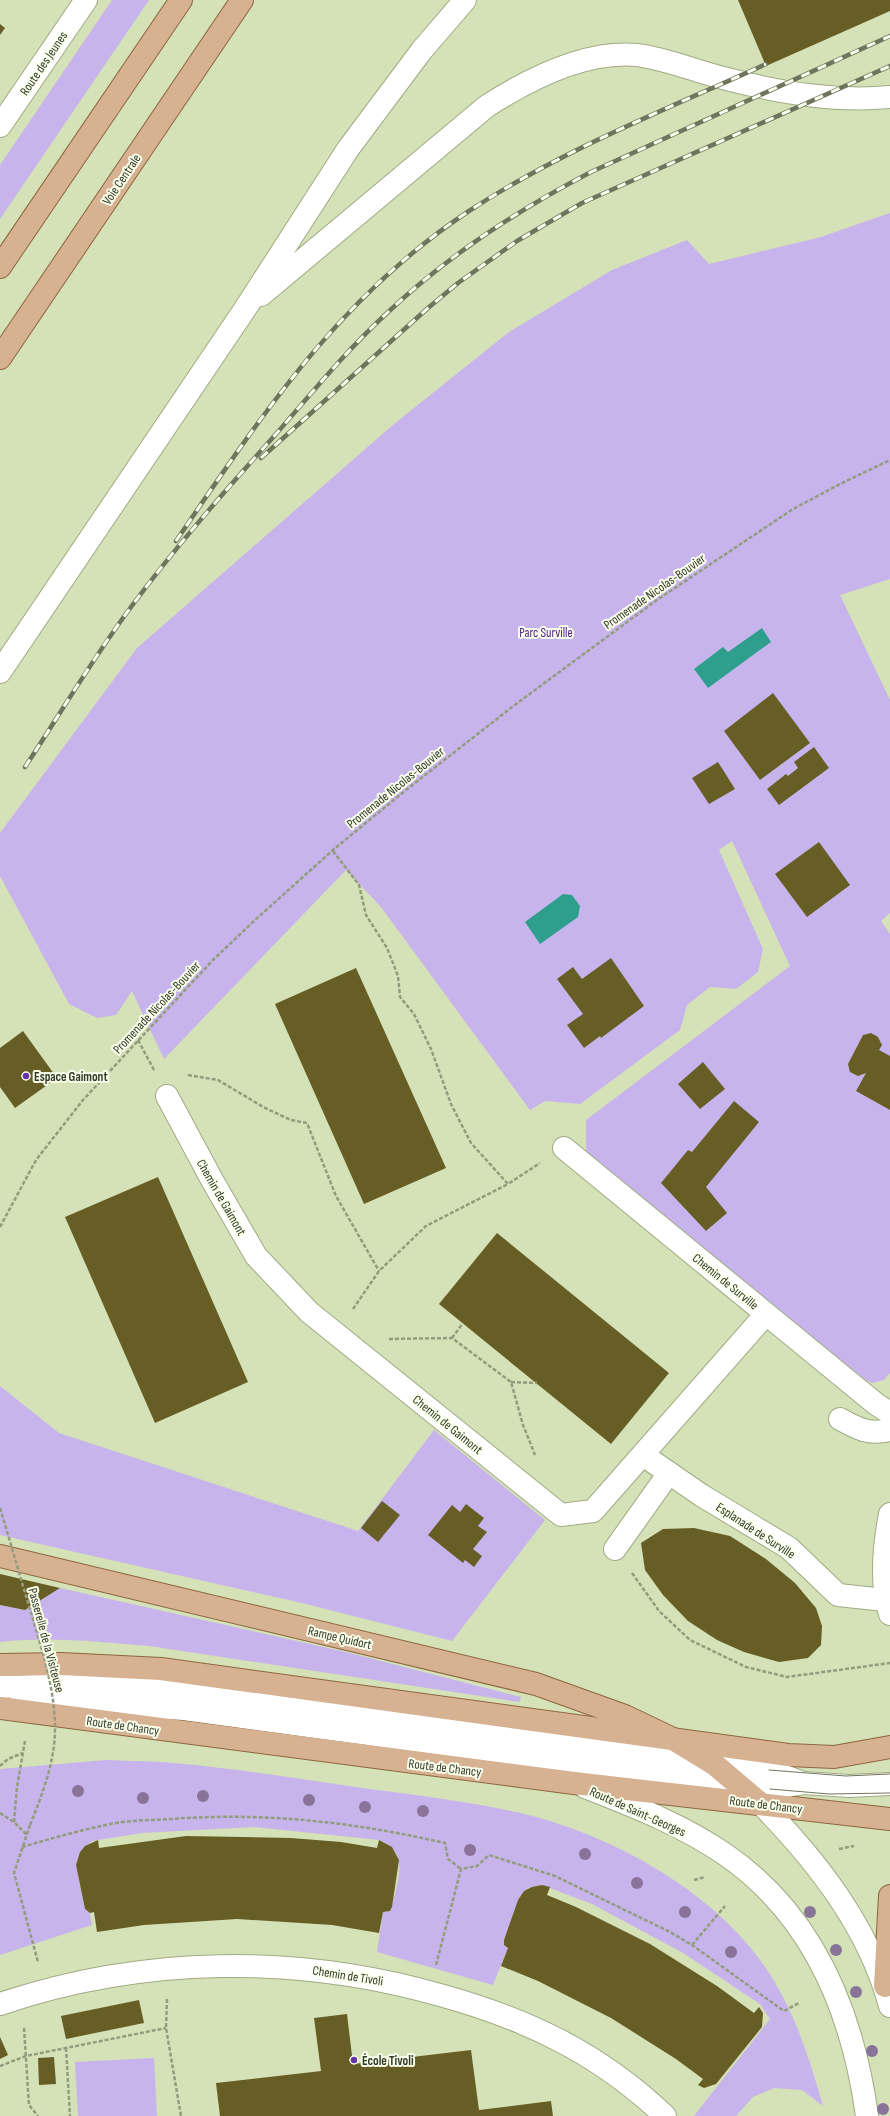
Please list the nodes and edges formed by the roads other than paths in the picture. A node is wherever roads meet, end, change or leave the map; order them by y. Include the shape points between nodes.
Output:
1 (86, 0) edge
2 (181, 0) edge
3 (242, 0) edge
4 (465, 0) edge
5 (890, 97) edge
6 (0, 126) edge
7 (0, 267) edge
8 (245, 309) junction
9 (0, 358) edge
10 (0, 672) edge
11 (167, 1096) road end
12 (564, 1148) road end
13 (766, 1314) junction
14 (890, 1413) edge
15 (840, 1419) dead end
16 (890, 1430) edge
17 (643, 1455) junction
18 (669, 1473) junction
19 (890, 1514) edge
20 (615, 1549) road end
21 (0, 1556) edge
22 (888, 1607) edge
23 (0, 1665) edge
24 (0, 1687) edge
25 (0, 1708) edge
26 (673, 1739) junction
27 (890, 1747) edge
28 (714, 1764) junction
29 (574, 1783) junction
30 (804, 1784) junction
31 (890, 1784) edge
32 (739, 1785) junction
33 (760, 1803) junction
34 (890, 1819) edge
35 (890, 1896) edge
36 (887, 1996) edge
37 (0, 2004) edge
38 (665, 2116) edge
39 (866, 2116) edge

1 - 6 street, Route des Jeunes
2 - 7 main road
3 - 9 main road, Voie Centrale
4 - 8 street via 422,50 348,149
5 - 8 street via 818,97 730,80 636,55 608,56 547,72 518,86 487,106
8 - 10 street
11 - 17 street, Chemin de Gaimont via 256,1256 309,1312 333,1333 561,1515 593,1511
12 - 13 street, Chemin de Surville
13 - 14 street, Chemin de Surville
13 - 17 street, Chemin de Gaimont
15 - 16 street via 859,1429 878,1433
17 - 18 street, Esplanade de Surville
18 - 20 street
18 - 22 street, Esplanade de Surville via 789,1548 838,1595
19 - 22 street, Esplanade de Surville via 885,1538
21 - 26 main road, Rampe Quidort via 536,1684 626,1716
23 - 26 main road via 60,1664 161,1669
24 - 28 street via 94,1684 193,1692
25 - 29 main road, Route de Chancy
25 - 32 street via 50,1703 94,1703 184,1709
26 - 27 main road via 755,1751 834,1756
26 - 28 main road
28 - 30 street via 769,1770
28 - 32 main road
29 - 33 main road, Route de Chancy
29 - 39 street, Route de Saint-Georges via 647,1812 726,1855 745,1870 798,1925 814,1950 846,2020 857,2059
30 - 31 street
30 - 32 street via 770,1789
32 - 33 main road
33 - 34 main road, Route de Chancy
33 - 36 street via 808,1856 841,1901 864,1939
35 - 36 main road
37 - 38 street, Chemin de Tivoli via 46,1990 169,1968 238,1966 329,1970 459,1999 530,2025 575,2047 617,2074

